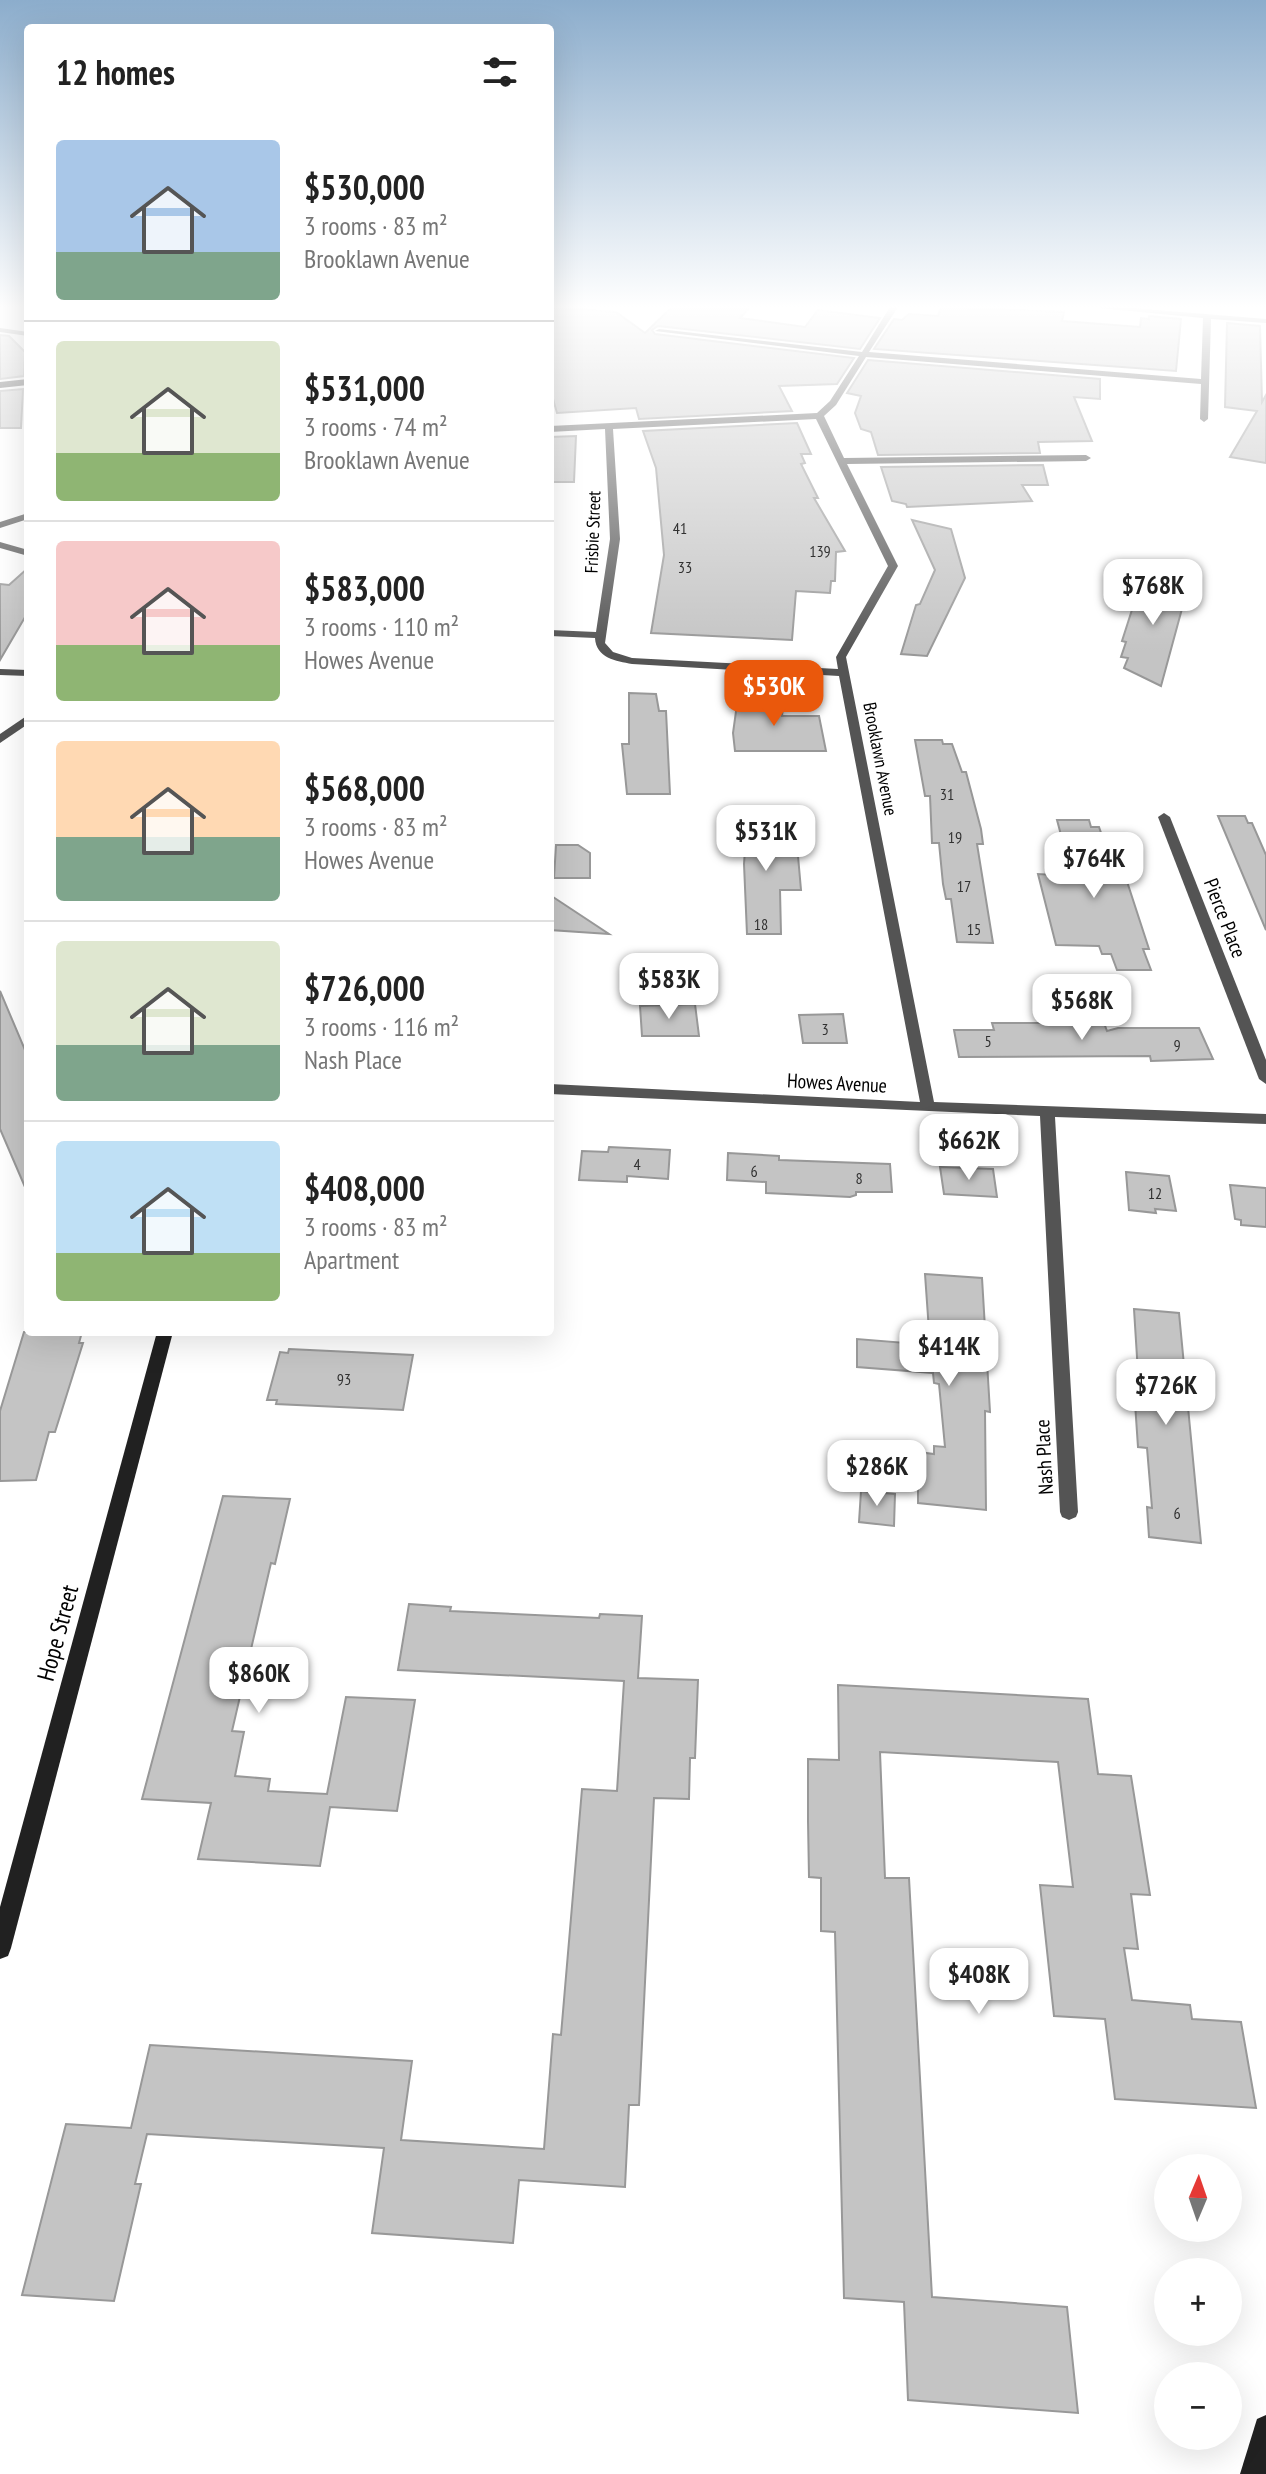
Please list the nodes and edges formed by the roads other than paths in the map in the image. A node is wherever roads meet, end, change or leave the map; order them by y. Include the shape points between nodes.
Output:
1 (683, 422) edge
2 (822, 422) edge
3 (608, 426) junction
4 (554, 429) edge
5 (1086, 458) dead end
6 (842, 461) junction
7 (24, 517) edge
8 (0, 525) edge
9 (0, 545) edge
10 (24, 552) edge
11 (554, 633) edge
12 (601, 635) junction
13 (0, 672) edge
14 (24, 673) edge
15 (845, 673) junction
16 (24, 721) edge
17 (0, 740) edge
18 (1164, 817) dead end
19 (1266, 1079) edge
20 (554, 1089) edge
21 (928, 1107) junction
22 (1047, 1111) junction
23 (1266, 1119) edge
24 (164, 1336) edge
25 (1069, 1512) dead end
26 (0, 1948) edge
27 (1266, 2428) edge
28 (1253, 2474) edge

1 - 3 street
2 - 6 street
3 - 4 street
3 - 12 street, Frisbie Street via 615,539
5 - 6 street
6 - 15 street via 893,566 841,657
7 - 8 street
9 - 10 street
11 - 12 street
12 - 15 street via 603,650 625,660
13 - 14 street
15 - 21 street, Brooklawn Avenue
16 - 17 street
18 - 19 street, Pierce Place
20 - 21 street, Howes Avenue
21 - 22 street, Howes Avenue
22 - 23 street, Howes Avenue
22 - 25 street, Nash Place
24 - 26 main road, Hope Street
27 - 28 main road

